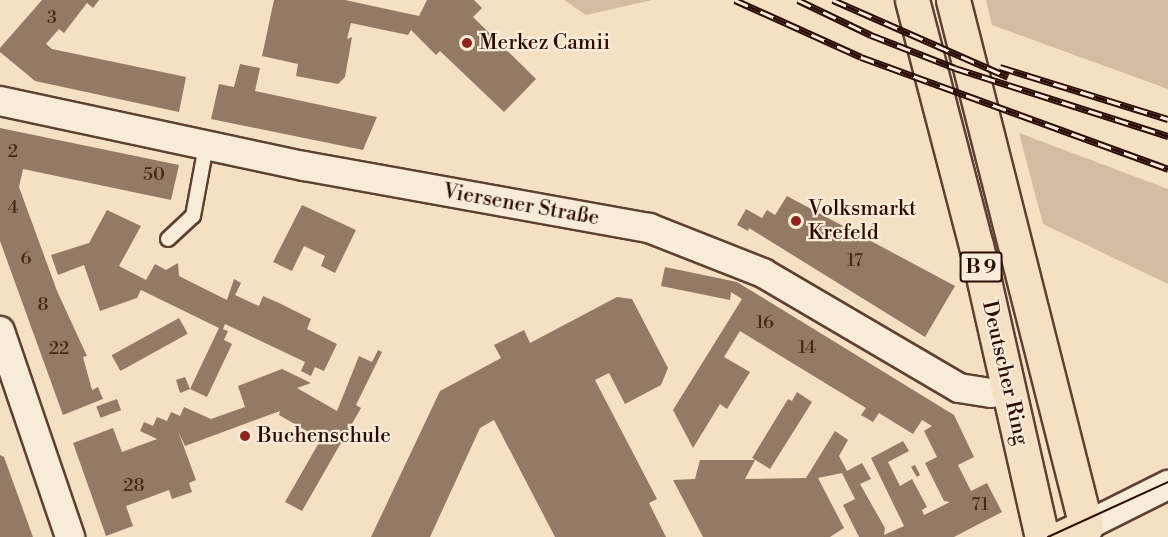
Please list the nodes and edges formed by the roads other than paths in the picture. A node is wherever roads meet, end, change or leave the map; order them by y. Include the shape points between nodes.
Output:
1 (912, 0) edge
2 (953, 0) edge
3 (0, 101) edge
4 (206, 146) junction
5 (168, 239) dead end
6 (0, 331) edge
7 (1010, 390) junction
8 (1168, 484) edge
9 (1074, 531) edge
10 (70, 537) edge
11 (1042, 537) edge

1 - 7 main road, Deutscher Ring / B 9
2 - 9 main road, Deutscher Ring / B 9
3 - 4 street, Viersener Straße
4 - 5 lane via 193,216
4 - 7 street, Viersener Straße via 649,228 763,273 959,388 991,393
6 - 10 street
7 - 11 main road, Deutscher Ring / B 9
8 - 9 street

